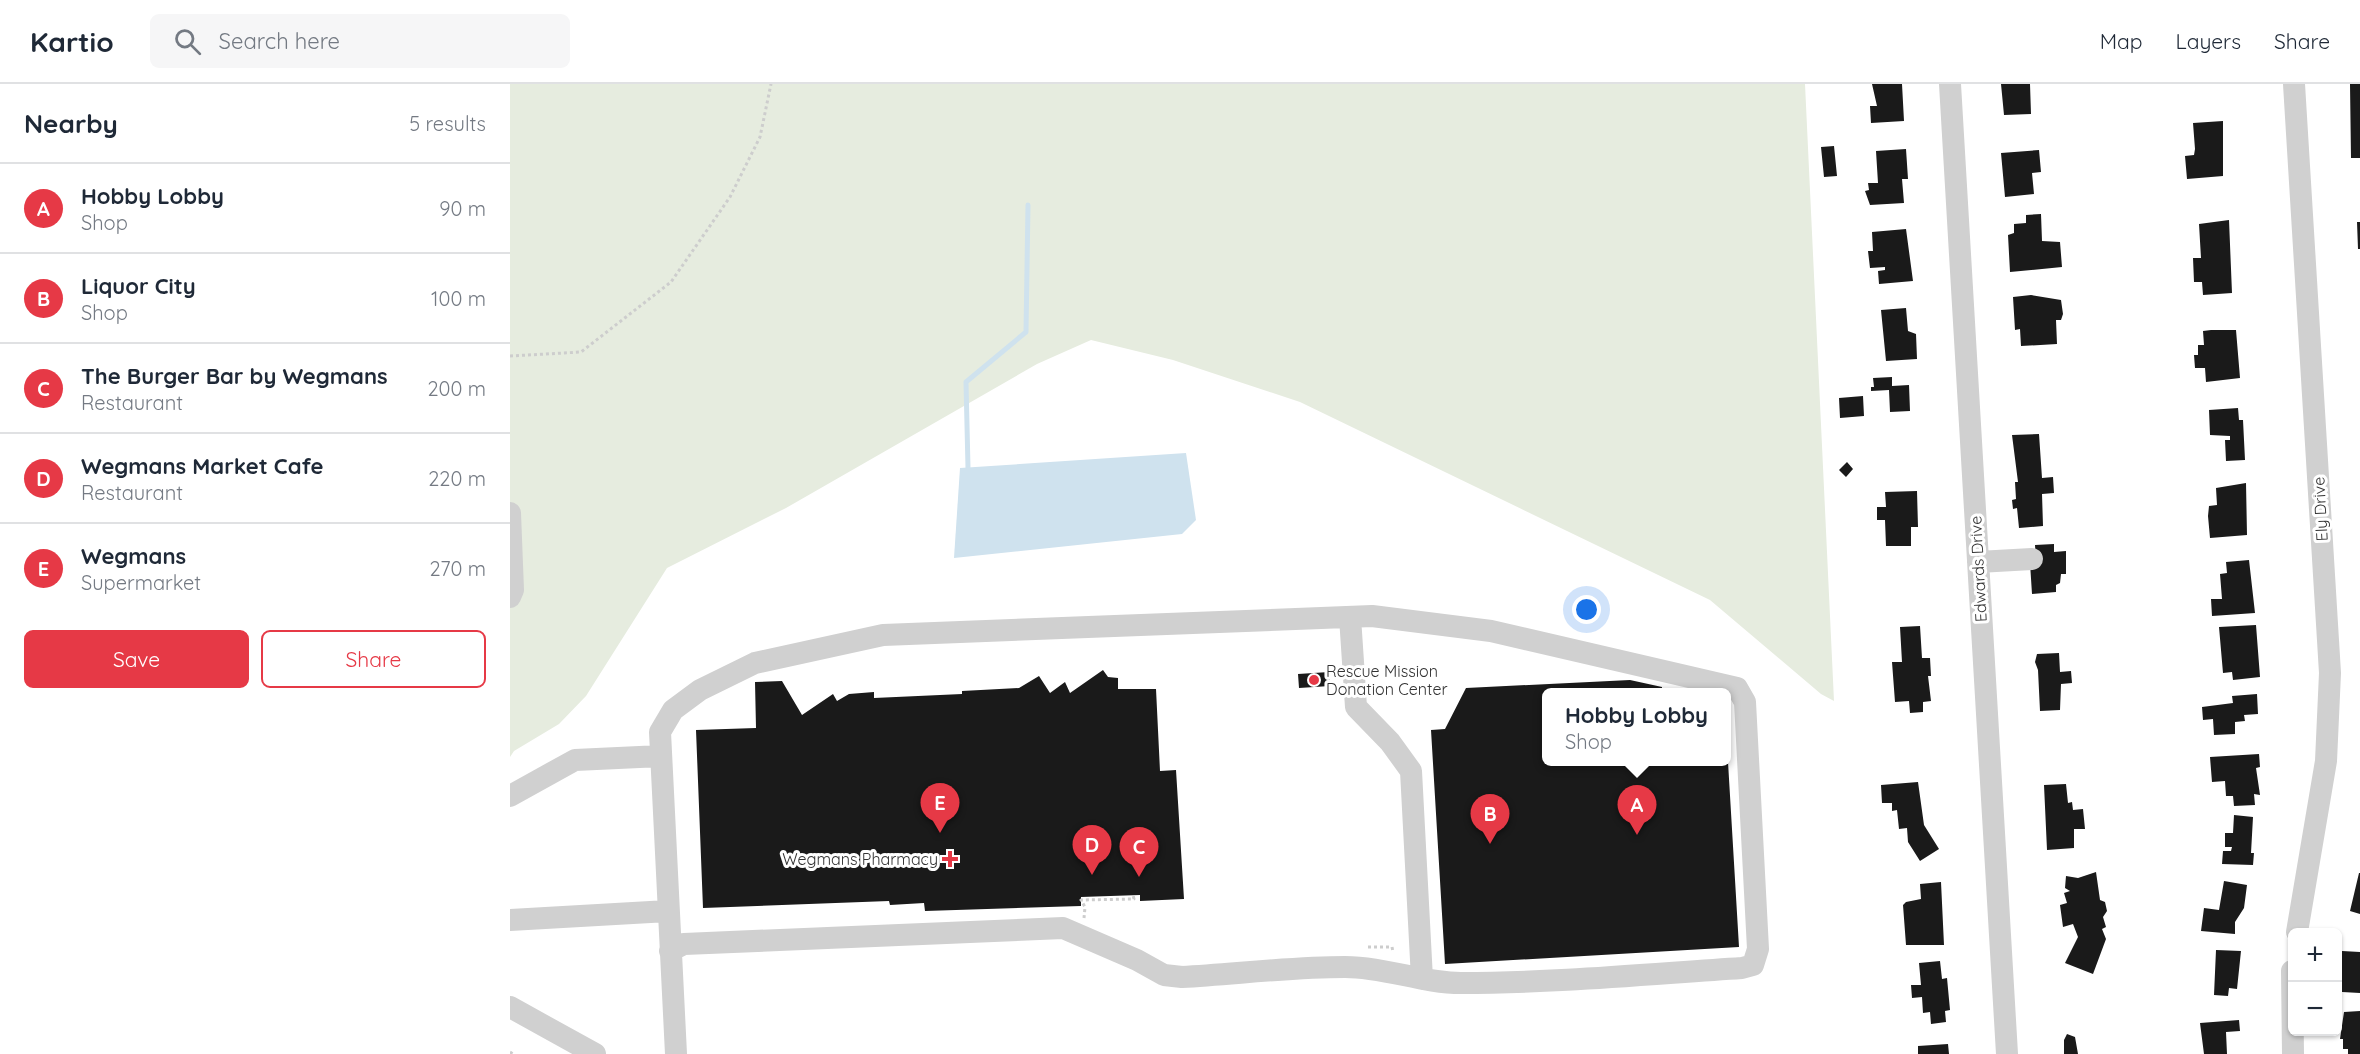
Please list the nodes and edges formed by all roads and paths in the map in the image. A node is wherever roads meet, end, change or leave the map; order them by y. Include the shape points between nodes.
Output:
1 (771, 84) edge
2 (1950, 84) edge
3 (2294, 84) edge
4 (510, 356) edge
5 (510, 513) edge
6 (2032, 559) dead end
7 (1978, 562) junction
8 (510, 597) edge
9 (1350, 617) junction
10 (661, 756) junction
11 (510, 796) edge
12 (1133, 895) dead end
13 (668, 911) junction
14 (1084, 918) dead end
15 (510, 920) edge
16 (2298, 928) edge
17 (670, 951) junction
18 (1422, 979) junction
19 (2292, 982) edge
20 (510, 1007) edge
21 (595, 1054) edge
22 (676, 1054) edge
23 (2007, 1054) edge
24 (2293, 1054) edge

1 - 4 path via 760,137 730,196 671,282 581,352
2 - 7 street, Edwards Drive
3 - 16 street, Ely Drive via 2330,673 2326,761
5 - 8 street
6 - 7 street
7 - 23 street, Edwards Drive
9 - 10 street via 883,634 755,663 700,690 673,710 660,732
9 - 18 street via 1356,707 1411,771
9 - 18 street via 1372,616 1491,631 1737,688 1745,702 1758,949 1753,965 1587,979 1456,983
10 - 11 street via 575,760
10 - 13 street
12 - 14 path via 1134,898 1081,900
13 - 15 street
13 - 17 street
17 - 18 street via 684,944 1064,928 1164,975 1346,967 1397,972
17 - 22 street
19 - 24 street
20 - 21 street

